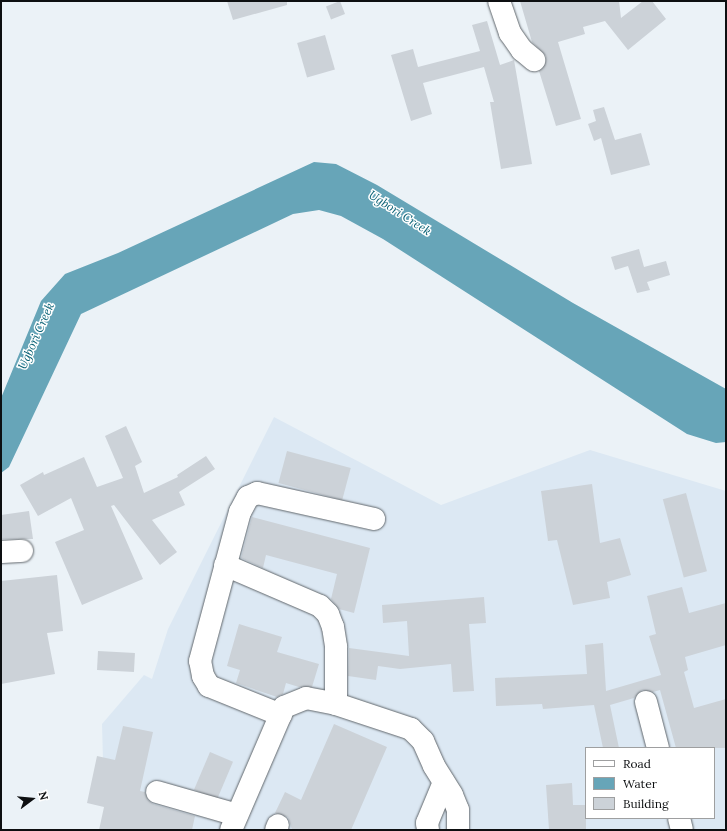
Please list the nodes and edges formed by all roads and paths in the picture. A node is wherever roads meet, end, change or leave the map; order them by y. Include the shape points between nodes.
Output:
1 (499, 1) edge
2 (534, 60) dead end
3 (374, 519) dead end
4 (22, 551) dead end
5 (1, 552) edge
6 (225, 565) junction
7 (646, 702) dead end
8 (336, 704) junction
9 (281, 714) junction
10 (658, 747) edge
11 (444, 782) junction
12 (157, 792) dead end
13 (679, 819) edge
14 (234, 822) edge
15 (428, 830) edge
16 (458, 830) edge
17 (682, 830) edge

1 - 2 street via 510,33 522,50
3 - 6 street via 256,493 248,498 240,512
4 - 5 street
6 - 8 street via 320,606 328,614 336,647
6 - 9 street via 200,661 203,676 209,686
7 - 10 street
8 - 9 street via 306,698 284,707
8 - 11 street via 411,729 423,741
9 - 14 street
11 - 15 street via 427,823
11 - 16 street via 458,810
12 - 14 street
13 - 17 street

